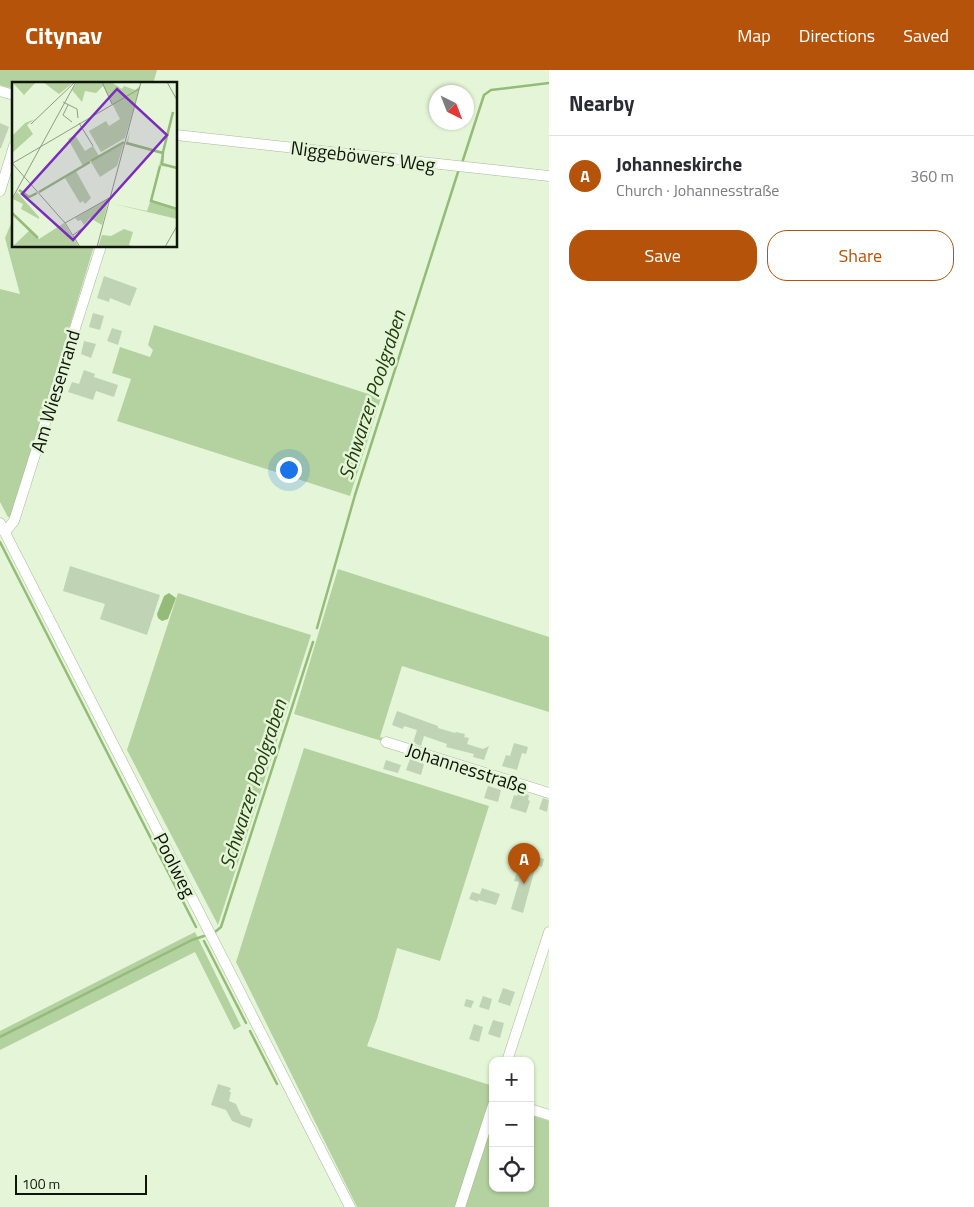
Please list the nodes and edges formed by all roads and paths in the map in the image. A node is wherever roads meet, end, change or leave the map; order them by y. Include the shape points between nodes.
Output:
1 (178, 134) edge
2 (12, 152) edge
3 (549, 176) edge
4 (0, 191) edge
5 (100, 248) edge
6 (2, 527) edge
7 (386, 742) dead end
8 (549, 793) edge
9 (549, 932) edge
10 (508, 1057) edge
11 (534, 1110) edge
12 (549, 1115) edge
13 (489, 1117) edge
14 (350, 1207) edge
15 (460, 1207) edge

1 - 3 street, Niggeböwers Weg
2 - 4 street
5 - 6 street, Am Wiesenrand via 14,521
6 - 14 street, Poolweg
7 - 8 street, Johannesstraße
9 - 10 street
11 - 12 street
13 - 15 street

